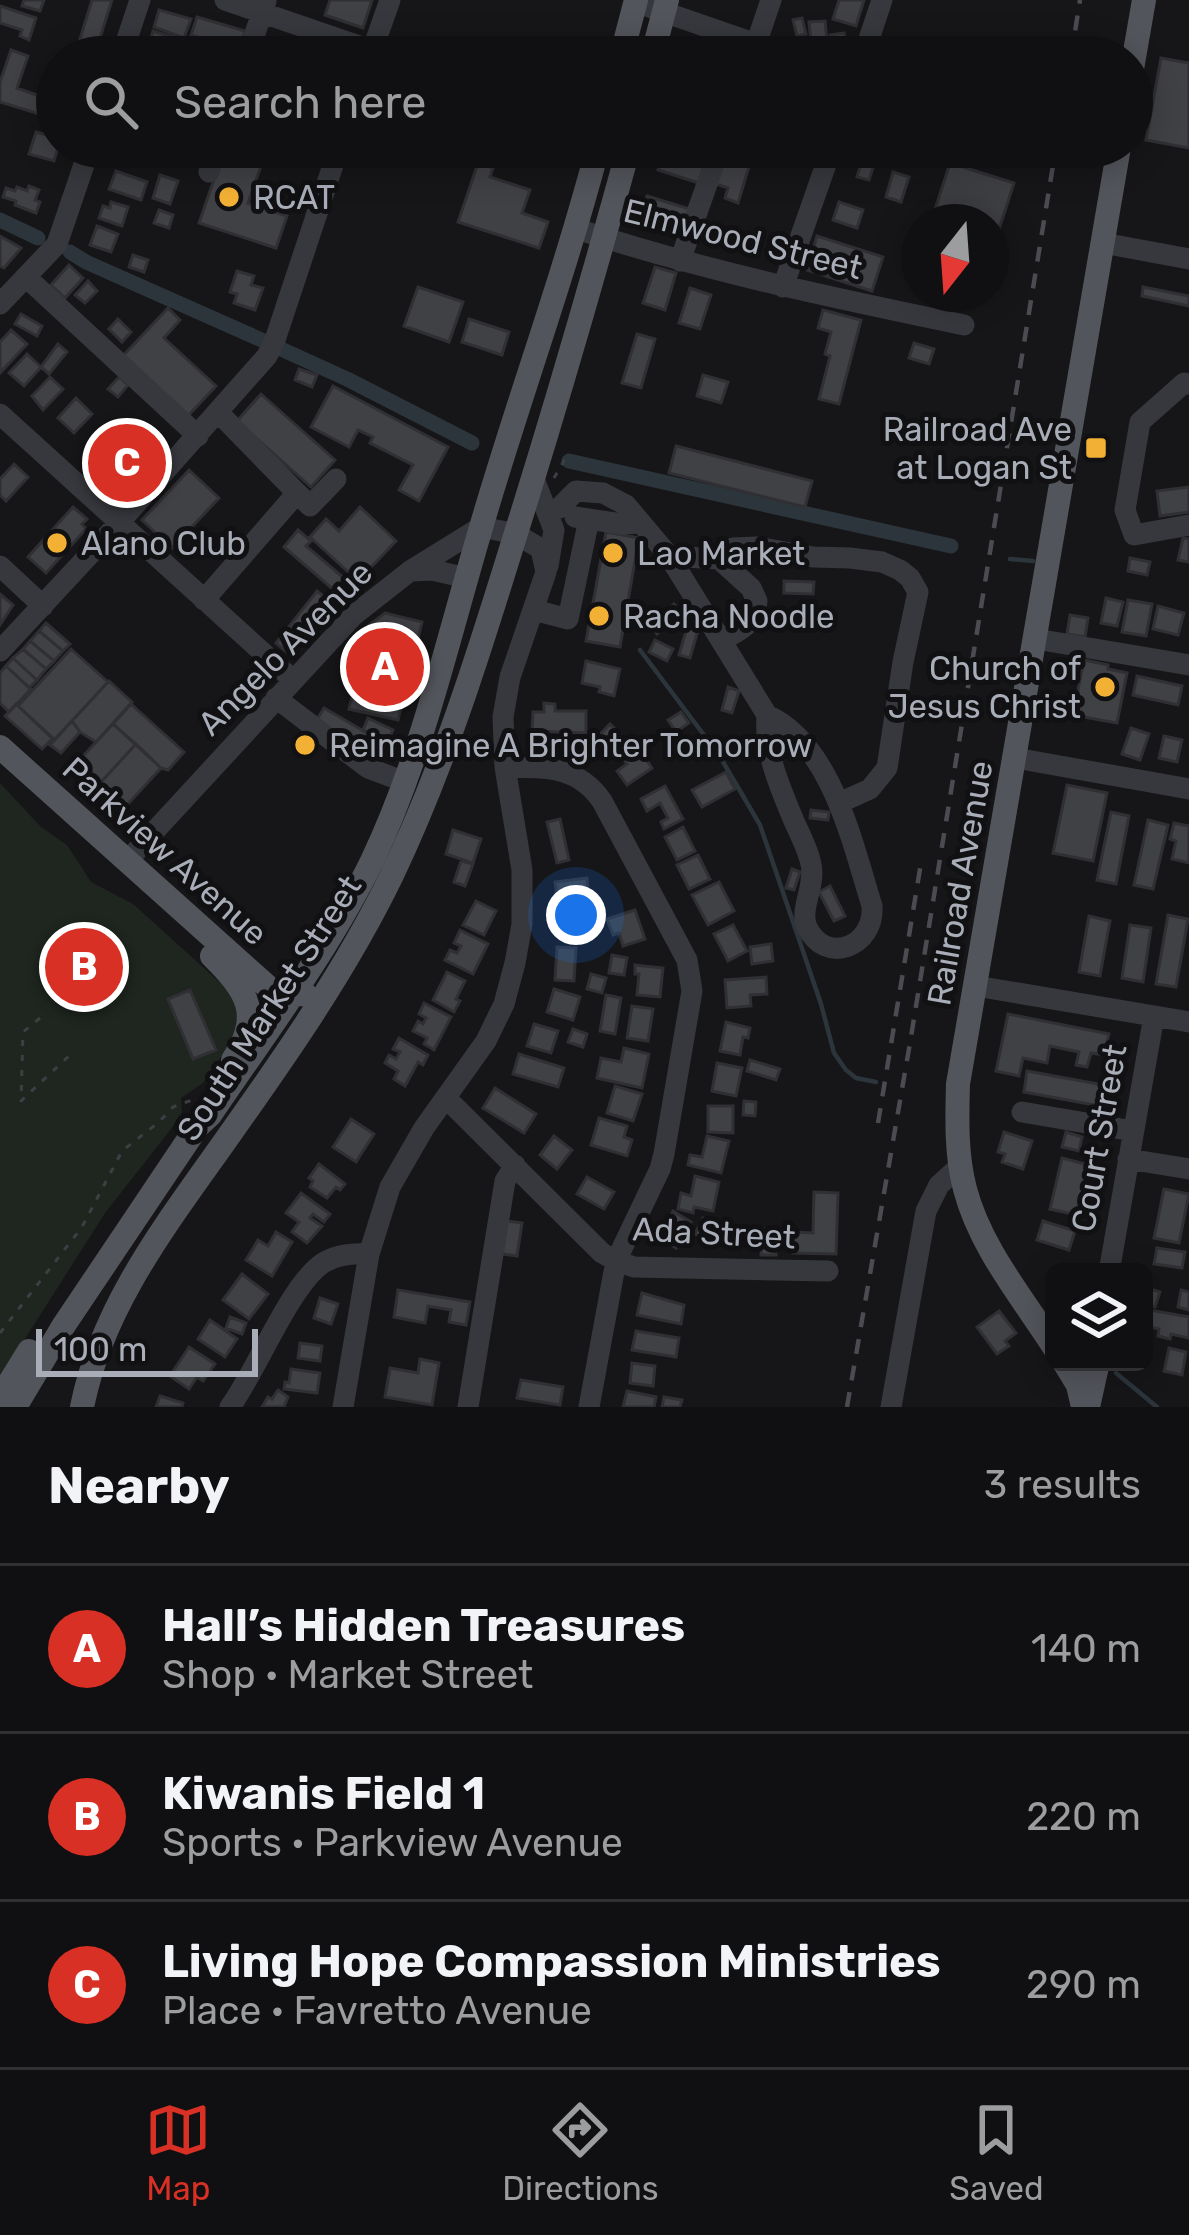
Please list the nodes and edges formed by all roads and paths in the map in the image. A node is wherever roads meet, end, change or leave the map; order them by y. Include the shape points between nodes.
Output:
1 (140, 0) edge
2 (225, 0) edge
3 (390, 0) edge
4 (771, 0) edge
5 (882, 0) edge
6 (1144, 0) edge
7 (636, 1) edge
8 (264, 6) edge
9 (665, 6) edge
10 (128, 36) edge
11 (254, 36) edge
12 (334, 36) edge
13 (382, 36) edge
14 (627, 36) edge
15 (657, 36) edge
16 (726, 36) edge
17 (759, 36) edge
18 (870, 36) edge
19 (1138, 36) edge
20 (83, 168) edge
21 (210, 168) edge
22 (333, 168) edge
23 (593, 168) edge
24 (623, 168) edge
25 (713, 168) edge
26 (825, 168) edge
27 (1116, 168) edge
28 (209, 172) dead end
29 (577, 230) junction
30 (604, 238) junction
31 (1103, 243) junction
32 (1189, 259) edge
33 (680, 261) junction
34 (26, 277) junction
35 (783, 287) junction
36 (0, 304) edge
37 (964, 325) dead end
38 (1189, 384) edge
39 (218, 412) junction
40 (0, 414) edge
41 (198, 436) junction
42 (568, 454) dead end
43 (336, 479) dead end
44 (543, 481) junction
45 (296, 493) junction
46 (554, 512) junction
47 (589, 519) junction
48 (640, 523) junction
49 (118, 524) junction
50 (1189, 525) edge
51 (481, 527) junction
52 (516, 534) junction
53 (669, 556) junction
54 (719, 559) junction
55 (0, 566) edge
56 (410, 571) junction
57 (546, 572) junction
58 (467, 578) junction
59 (204, 600) junction
60 (43, 606) junction
61 (534, 610) junction
62 (1036, 639) junction
63 (721, 640) junction
64 (0, 651) edge
65 (1189, 665) edge
66 (293, 680) junction
67 (276, 698) junction
68 (766, 715) junction
69 (0, 747) edge
70 (1015, 758) junction
71 (505, 767) junction
72 (405, 782) junction
73 (1189, 789) edge
74 (839, 802) junction
75 (127, 861) junction
76 (202, 925) junction
77 (334, 980) junction
78 (976, 986) junction
79 (291, 996) junction
80 (1154, 1016) junction
81 (40, 1018) dead end
82 (1189, 1022) edge
83 (71, 1054) dead end
84 (446, 1098) junction
85 (195, 1099) dead end
86 (1022, 1112) dead end
87 (236, 1126) junction
88 (196, 1127) junction
89 (1133, 1132) junction
90 (1128, 1159) junction
91 (515, 1165) junction
92 (960, 1166) junction
93 (1189, 1169) edge
94 (369, 1254) junction
95 (616, 1261) junction
96 (1111, 1263) edge
97 (828, 1271) dead end
98 (64, 1325) junction
99 (0, 1333) edge
100 (1045, 1333) edge
101 (90, 1367) junction
102 (1069, 1371) edge
103 (1096, 1371) edge
104 (0, 1398) edge
105 (15, 1407) edge
106 (70, 1407) edge
107 (82, 1407) edge
108 (230, 1407) edge
109 (343, 1407) edge
110 (467, 1407) edge
111 (589, 1407) edge
112 (891, 1407) edge
113 (1086, 1407) edge

1 - 10 street
2 - 8 street
3 - 13 street
4 - 17 street
5 - 18 street
6 - 19 main road
7 - 9 street
7 - 14 main road
8 - 11 street
8 - 12 street
9 - 15 main road
9 - 16 street
20 - 34 street via 57,244
21 - 28 street
22 - 39 street via 272,345
23 - 29 main road
24 - 30 main road, South Market Street
25 - 33 street
26 - 35 street
27 - 31 main road, Railroad Avenue
29 - 30 street, Elmwood Street
29 - 51 main road
30 - 33 street, Elmwood Street
30 - 44 main road, South Market Street
31 - 32 street
31 - 62 main road, Railroad Avenue
33 - 35 street, Elmwood Street
34 - 36 street
34 - 41 street
35 - 37 street, Elmwood Street
38 - 50 street via 1140,422 1125,510 1134,536
39 - 41 street
39 - 45 street
40 - 49 street
41 - 49 street
42 - 44 path
43 - 45 street via 310,506
44 - 46 street
44 - 52 main road, South Market Street
45 - 59 street
46 - 47 street
46 - 48 street via 576,491 603,493
46 - 57 street
47 - 48 street
47 - 61 street via 568,619
48 - 53 street
49 - 59 street
49 - 60 street
51 - 52 street
51 - 56 street, Angelo Avenue
51 - 58 main road, South Market Street
52 - 57 street via 541,549
52 - 77 main road, South Market Street via 440,765
53 - 54 street
53 - 63 street
54 - 63 street via 757,601 750,622
54 - 74 street via 733,548 758,547 882,562 918,592 887,768 870,789
55 - 60 street
56 - 58 street
56 - 66 street, Angelo Avenue
57 - 61 street
58 - 72 main road, South Market Street
59 - 66 street
60 - 64 street
61 - 71 street via 505,703
62 - 65 street
62 - 70 main road, Railroad Avenue
63 - 68 street
66 - 67 street, Angelo Avenue
67 - 72 street via 368,768
67 - 75 street, Angelo Avenue
68 - 74 street via 787,724
68 - 74 street via 765,739 811,860 808,931 835,949 852,946 873,920
69 - 75 main road, Parkview Avenue
70 - 73 street
70 - 78 main road, Railroad Avenue
71 - 84 street via 521,857 519,944 496,1022
71 - 95 street via 564,771 588,783 691,974 664,1154
72 - 79 main road, South Market Street via 357,890
75 - 76 main road, Parkview Avenue
76 - 79 main road, Parkview Avenue via 269,988
76 - 88 main road via 209,953 244,992 249,1020
77 - 79 main road
77 - 87 main road, South Market Street
78 - 80 street
78 - 92 main road, Railroad Avenue via 958,1084
79 - 87 main road via 287,1032 237,1104
79 - 88 main road, South Market Street
80 - 82 street
80 - 89 street, Court Street
81 - 83 path via 23,1032 21,1101
84 - 91 street, Ada Street
84 - 94 street via 390,1187
85 - 99 path via 173,1107 122,1151 82,1227
86 - 89 street
87 - 101 main road, South Market Street via 142,1262
88 - 98 main road, South Market Street
89 - 90 street, Court Street
90 - 93 street
90 - 96 street, Court Street
91 - 95 street, Ada Street
91 - 110 street via 505,1181
92 - 100 main road, Railroad Avenue via 987,1243
92 - 112 street via 926,1211
94 - 108 street via 338,1256 304,1281
94 - 109 street
95 - 97 street, Ada Street
95 - 111 street
98 - 104 main road via 33,1344
98 - 105 main road
101 - 106 main road
101 - 107 main road, South Market Street
102 - 113 main road
103 - 113 main road

